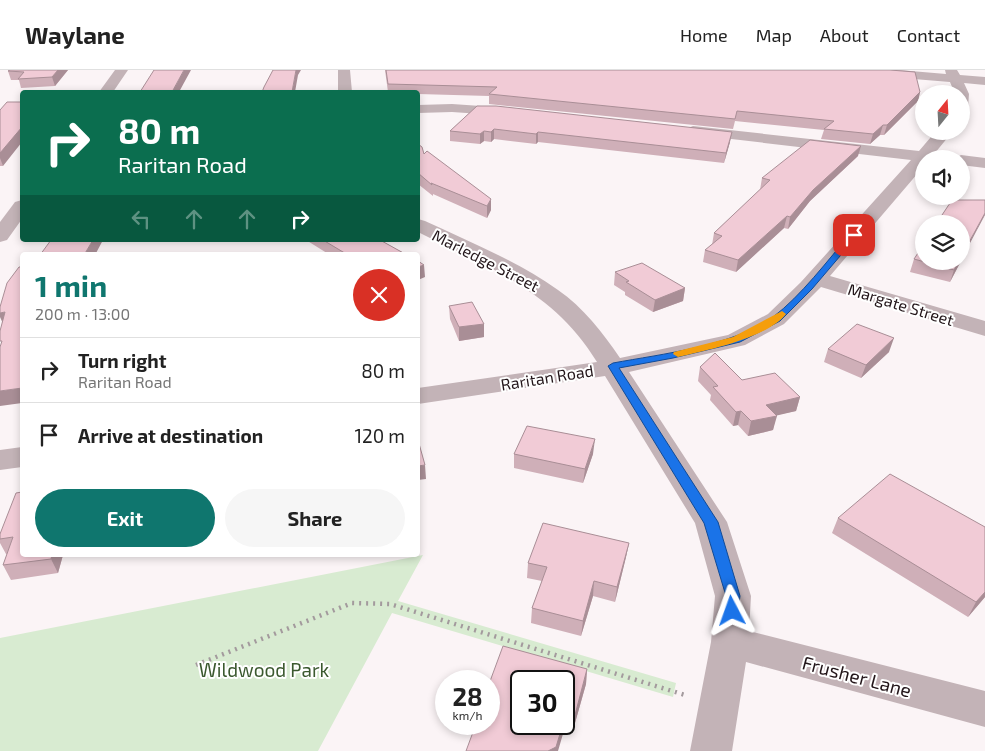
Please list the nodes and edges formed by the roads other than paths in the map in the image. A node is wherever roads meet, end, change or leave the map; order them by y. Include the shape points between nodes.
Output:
1 (122, 70) edge
2 (344, 70) edge
3 (853, 70) edge
4 (953, 74) edge
5 (985, 81) edge
6 (107, 90) edge
7 (345, 90) edge
8 (420, 109) edge
9 (526, 113) edge
10 (682, 130) edge
11 (915, 156) edge
12 (970, 161) edge
13 (985, 163) edge
14 (915, 179) edge
15 (20, 209) edge
16 (420, 226) edge
17 (0, 236) edge
18 (816, 278) junction
19 (985, 329) edge
20 (613, 366) junction
21 (420, 396) edge
22 (20, 457) edge
23 (0, 460) edge
24 (730, 642) junction
25 (985, 709) edge
26 (712, 751) edge

1 - 6 street
2 - 7 street
3 - 4 street
4 - 5 street
8 - 9 street via 476,108
10 - 11 street
12 - 13 street
14 - 18 street, Raritan Road
15 - 17 street
16 - 20 street, Marledge Street via 515,272 551,295 595,339
18 - 19 street, Margate Street
18 - 20 street, Raritan Road via 776,319 736,340
20 - 21 street, Raritan Road
20 - 24 street, Marledge Street via 711,522 733,596
22 - 23 street
24 - 25 street, Frusher Lane
24 - 26 street, Marledge Street

